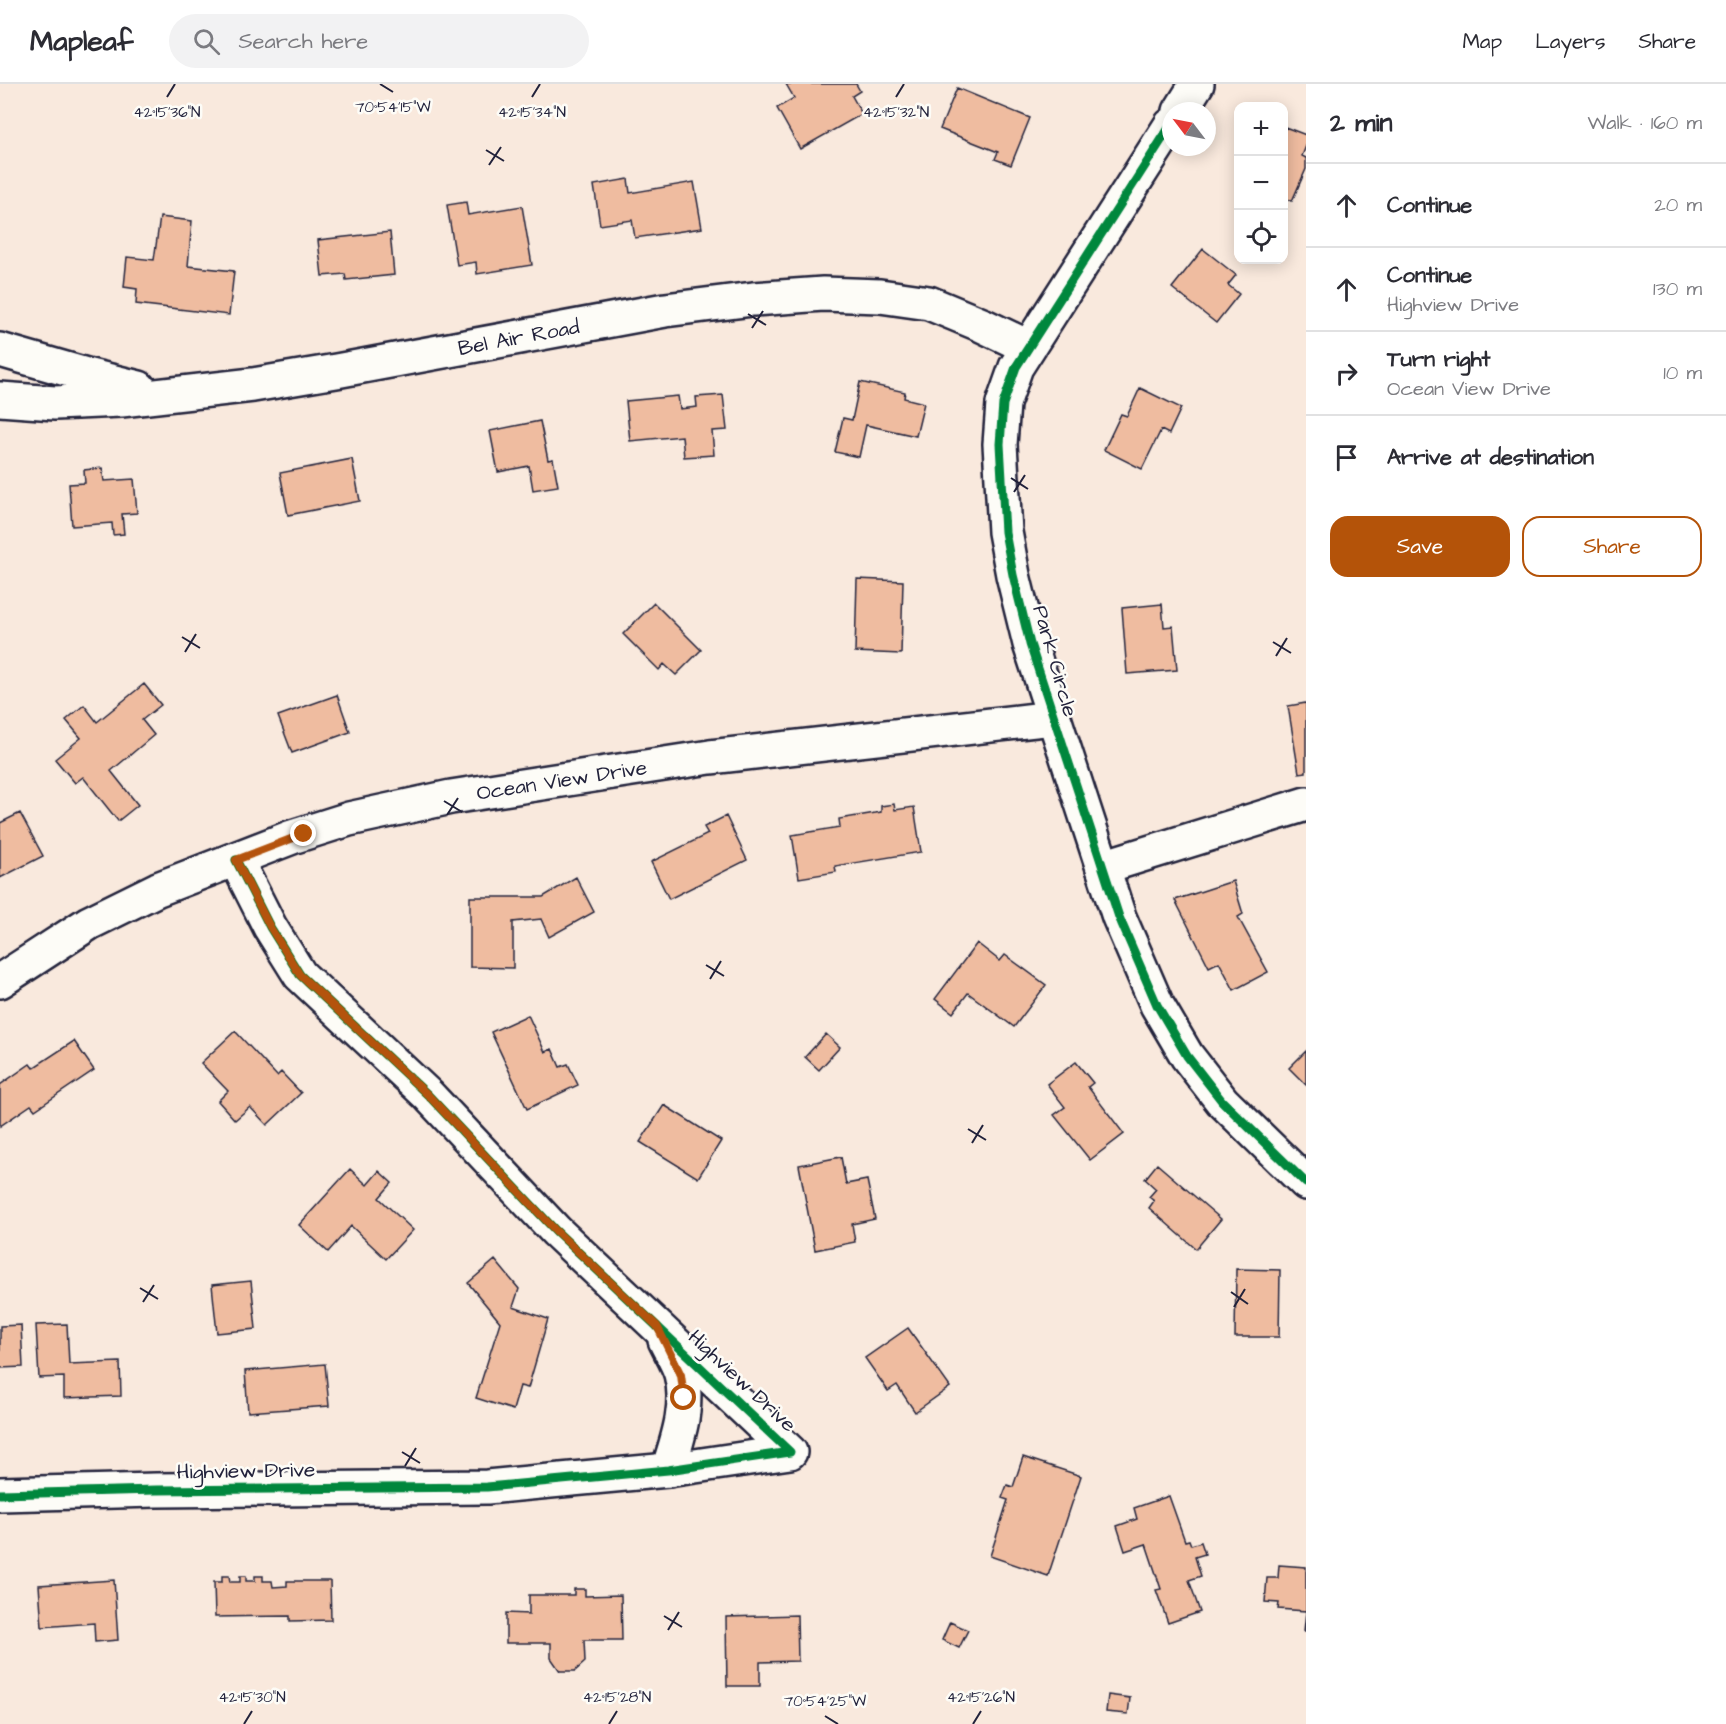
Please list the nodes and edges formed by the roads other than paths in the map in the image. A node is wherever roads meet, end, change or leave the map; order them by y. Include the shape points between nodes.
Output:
1 (1197, 84) edge
2 (1186, 102) edge
3 (1162, 139) edge
4 (1028, 347) junction
5 (0, 350) edge
6 (167, 394) junction
7 (0, 399) edge
8 (1053, 718) junction
9 (1306, 804) edge
10 (236, 860) junction
11 (1103, 867) junction
12 (0, 981) edge
13 (1306, 1183) edge
14 (657, 1326) junction
15 (668, 1470) junction
16 (0, 1494) edge

1 - 2 street
3 - 4 street, Park Circle
4 - 6 street, Bel Air Road via 929,303 823,294 665,310 336,371
4 - 8 street, Park Circle via 1003,404 1000,444 1005,532 1030,644
5 - 6 street
6 - 7 street, Bel Air Road via 55,403
8 - 10 street, Ocean View Drive via 710,757 451,798 350,819
8 - 11 street, Park Circle
9 - 11 street
10 - 12 street, Ocean View Drive via 158,889 90,923
10 - 14 street, Highview Drive via 300,975 428,1095 556,1231
11 - 13 street, Park Circle via 1147,984 1187,1056 1222,1101
14 - 15 street via 681,1375 684,1398
14 - 15 street, Highview Drive via 790,1452
15 - 16 street, Highview Drive via 487,1487

